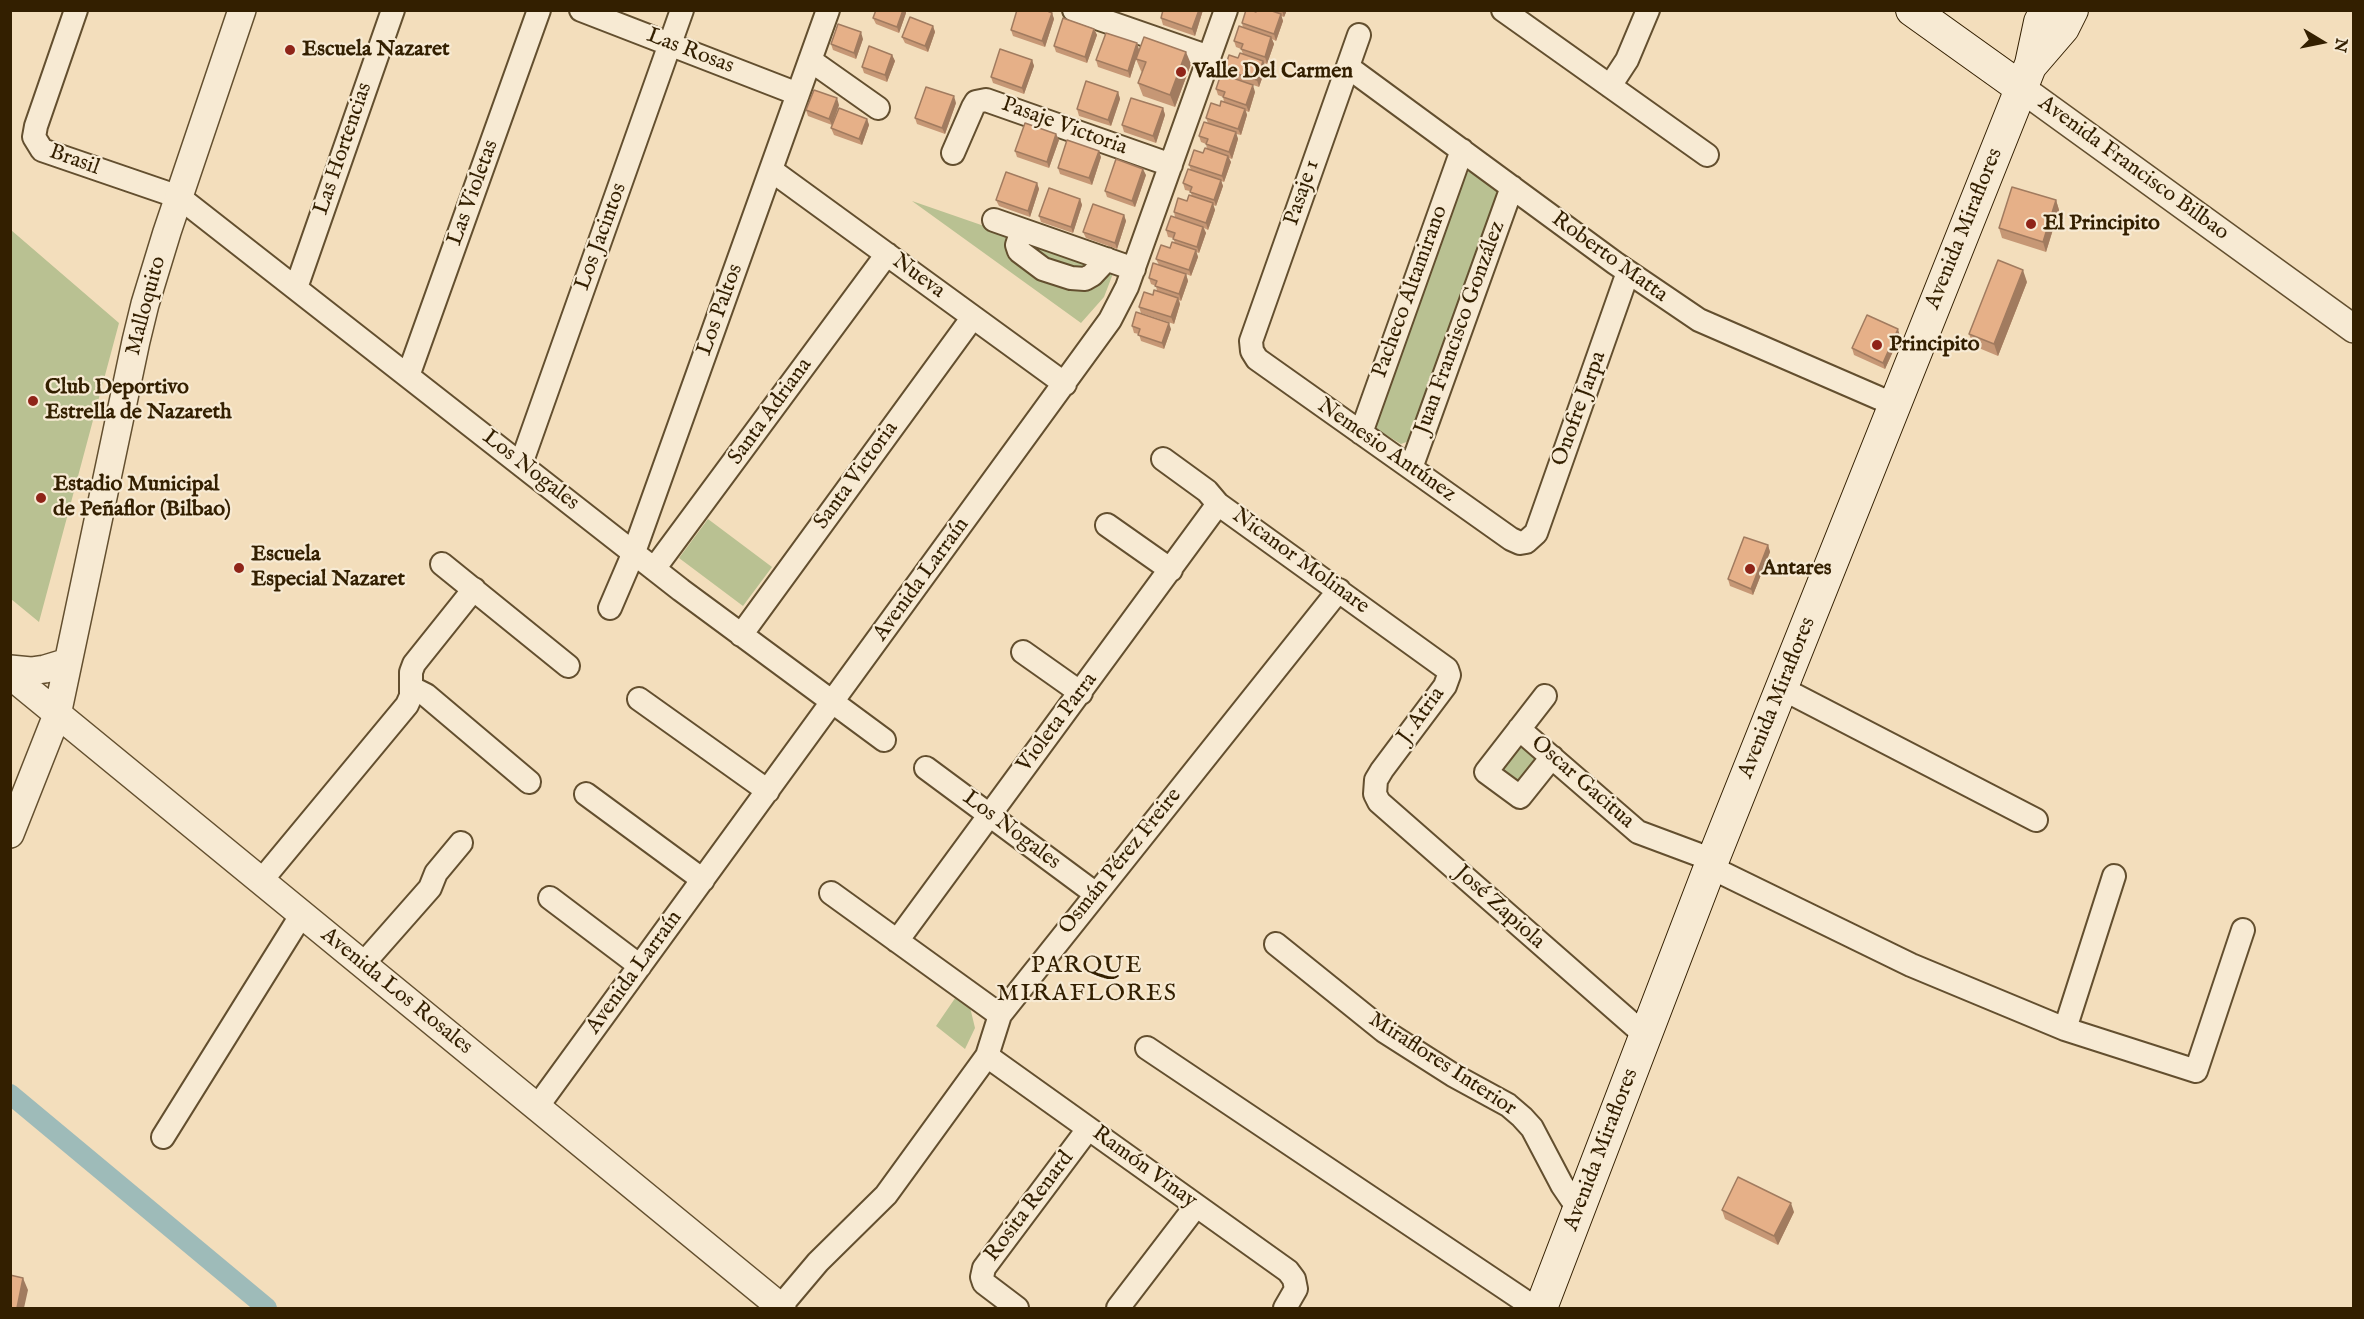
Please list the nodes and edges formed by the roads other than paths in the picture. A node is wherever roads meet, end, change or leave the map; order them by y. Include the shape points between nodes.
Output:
1 (76, 10) edge
2 (242, 10) edge
3 (393, 10) edge
4 (539, 10) edge
5 (581, 10) edge
6 (682, 10) edge
7 (828, 10) edge
8 (1074, 10) edge
9 (1226, 10) edge
10 (1503, 10) edge
11 (1648, 10) edge
12 (1912, 10) edge
13 (2046, 10) edge
14 (2072, 10) edge
15 (1359, 35) dead end
16 (671, 45) junction
17 (1209, 57) junction
18 (810, 60) junction
19 (1348, 67) junction
20 (2026, 76) junction
21 (1610, 86) junction
22 (798, 94) junction
23 (878, 108) dead end
24 (1461, 150) junction
25 (953, 153) dead end
26 (1707, 155) dead end
27 (1171, 165) junction
28 (771, 170) junction
29 (1512, 187) junction
30 (179, 197) junction
31 (994, 220) dead end
32 (1022, 230) junction
33 (887, 254) junction
34 (1107, 259) junction
35 (1134, 269) junction
36 (1628, 272) junction
37 (296, 288) junction
38 (973, 317) junction
39 (2354, 329) edge
40 (1252, 351) joint
41 (408, 376) junction
42 (1065, 384) junction
43 (1895, 405) junction
44 (1361, 433) junction
45 (1163, 459) dead end
46 (521, 464) junction
47 (1411, 468) junction
48 (1218, 504) junction
49 (1107, 525) dead end
50 (1526, 543) joint
51 (634, 552) junction
52 (442, 564) dead end
53 (654, 569) junction
54 (1171, 570) junction
55 (474, 589) junction
56 (1339, 590) junction
57 (610, 608) dead end
58 (741, 635) junction
59 (1023, 651) dead end
60 (68, 662) junction
61 (1440, 662) joint
62 (568, 666) dead end
63 (10, 669) edge
64 (10, 675) edge
65 (412, 688) junction
66 (1782, 689) junction
67 (1081, 693) junction
68 (1545, 696) dead end
69 (639, 699) dead end
70 (834, 702) junction
71 (57, 715) junction
72 (1519, 729) junction
73 (884, 740) dead end
74 (1552, 757) junction
75 (926, 768) dead end
76 (1382, 770) joint
77 (529, 782) dead end
78 (768, 791) junction
79 (586, 794) dead end
80 (990, 816) junction
81 (2036, 820) dead end
82 (10, 834) edge
83 (461, 843) dead end
84 (1711, 864) junction
85 (2114, 876) dead end
86 (703, 880) junction
87 (261, 881) junction
88 (831, 893) dead end
89 (1096, 894) junction
90 (550, 898) dead end
91 (302, 914) junction
92 (2243, 930) dead end
93 (897, 941) junction
94 (1276, 944) dead end
95 (363, 964) junction
96 (640, 966) junction
97 (1000, 1015) junction
98 (2065, 1029) junction
99 (1646, 1036) junction
100 (1147, 1048) dead end
101 (987, 1056) junction
102 (537, 1107) junction
103 (1088, 1129) junction
104 (163, 1137) dead end
105 (1196, 1206) junction
106 (1579, 1210) junction
107 (781, 1308) edge
108 (1017, 1308) edge
109 (1118, 1308) edge
110 (1285, 1308) edge
111 (1535, 1308) edge
112 (1540, 1308) edge

1 - 30 street, Brasil via 36,126 34,137 38,147
2 - 30 street, Malloquito
3 - 37 street, Las Hortencias
4 - 41 street, Las Violetas
5 - 16 street, Las Rosas
6 - 16 street, Los Jacintos
7 - 18 street, Los Paltos
8 - 17 street
9 - 17 street, Avenida Larraín
10 - 21 street
11 - 21 street via 1627,60
12 - 20 main road, Avenida Francisco Bilbao
13 - 20 main road
14 - 20 main road
15 - 19 street, Pasaje 1
16 - 22 street, Las Rosas
16 - 46 street, Los Jacintos
17 - 27 street, Avenida Larraín
18 - 22 street, Los Paltos
18 - 23 street
19 - 24 street, Roberto Matta
19 - 40 street, Pasaje 1 via 1253,336
20 - 39 street, Avenida Francisco Bilbao
20 - 43 main road, Avenida Miraflores
21 - 26 street
22 - 28 street, Los Paltos
24 - 29 street, Roberto Matta
24 - 44 street, Pacheco Altamirano
25 - 27 street, Pasaje Victoria via 972,107 986,100
27 - 35 street, Avenida Larraín
28 - 33 street, Nueva
28 - 51 street, Los Paltos
29 - 36 street, Roberto Matta
29 - 47 street, Juan Francisco González
30 - 37 street, Los Nogales
30 - 60 street, Malloquito via 136,341
31 - 32 street
32 - 34 street
32 - 34 street via 1019,251 1043,269 1085,279
33 - 38 street, Nueva
33 - 53 street, Santa Adriana
34 - 35 street
35 - 42 street, Avenida Larraín via 1110,320
36 - 43 street, Roberto Matta via 1699,320
36 - 50 street, Onofre Jarpa via 1536,533
37 - 41 street, Los Nogales
38 - 42 street, Nueva
38 - 58 street, Santa Victoria
40 - 44 street, Nemesio Antúnez via 1261,362
41 - 46 street, Los Nogales
42 - 70 street, Avenida Larraín
43 - 66 main road, Avenida Miraflores
44 - 47 street, Nemesio Antúnez
45 - 48 street, Nicanor Molinare via 1207,491
46 - 51 street, Los Nogales
47 - 50 street, Nemesio Antúnez via 1511,539
48 - 54 street, Violeta Parra
48 - 56 street, Nicanor Molinare
49 - 54 street
51 - 53 street, Los Nogales
51 - 57 street, Los Paltos
52 - 55 street
53 - 58 street, Los Nogales
54 - 67 street, Violeta Parra
55 - 62 street
55 - 65 street via 414,664
56 - 61 street, Nicanor Molinare
56 - 89 street, Osmán Pérez Freire
58 - 70 street, Los Nogales
59 - 67 street
60 - 63 street via 38,670
60 - 71 street, Malloquito
61 - 76 street, J. Atria via 1449,675 1445,687
64 - 71 street, Avenida Los Rosales
65 - 77 street via 426,695
65 - 87 street via 407,705
66 - 81 street
66 - 84 main road, Avenida Miraflores
67 - 80 street, Violeta Parra
68 - 72 street
69 - 78 street
70 - 73 street, Los Nogales
70 - 78 street, Avenida Larraín
71 - 82 street, Malloquito
71 - 87 street, Avenida Los Rosales
72 - 74 street, Oscar Gacitua
72 - 74 street via 1486,772 1520,797
74 - 84 street, Oscar Gacitua via 1638,831
75 - 80 street, Los Nogales
76 - 99 street, José Zapiola via 1374,787 1379,802
78 - 86 street, Avenida Larraín
79 - 86 street
80 - 89 street, Los Nogales
80 - 93 street, Violeta Parra
83 - 95 street via 436,873 430,888
84 - 98 street, Oscar Gacitua via 1911,965
84 - 99 main road, Avenida Miraflores
85 - 98 street
86 - 96 street, Avenida Larraín
87 - 91 street, Avenida Los Rosales
88 - 93 street
89 - 97 street, Osmán Pérez Freire
90 - 96 street
91 - 95 street, Avenida Los Rosales
91 - 104 street
92 - 98 street, Oscar Gacitua via 2196,1071
93 - 97 street
94 - 106 street, Miraflores Interior via 1384,1031 1522,1117
95 - 102 street, Avenida Los Rosales
96 - 102 street, Avenida Larraín
97 - 101 street, Osmán Pérez Freire
99 - 106 main road, Avenida Miraflores
100 - 111 street
101 - 103 street, Ramón Vinay
101 - 107 street, Osmán Pérez Freire via 886,1195 818,1262
102 - 107 street, Avenida Los Rosales
103 - 105 street, Ramón Vinay
103 - 108 street, Rosita Renard via 984,1268 984,1283
105 - 109 street
105 - 110 street, Ramón Vinay via 1288,1271 1296,1284 1295,1294
106 - 112 main road, Avenida Miraflores

